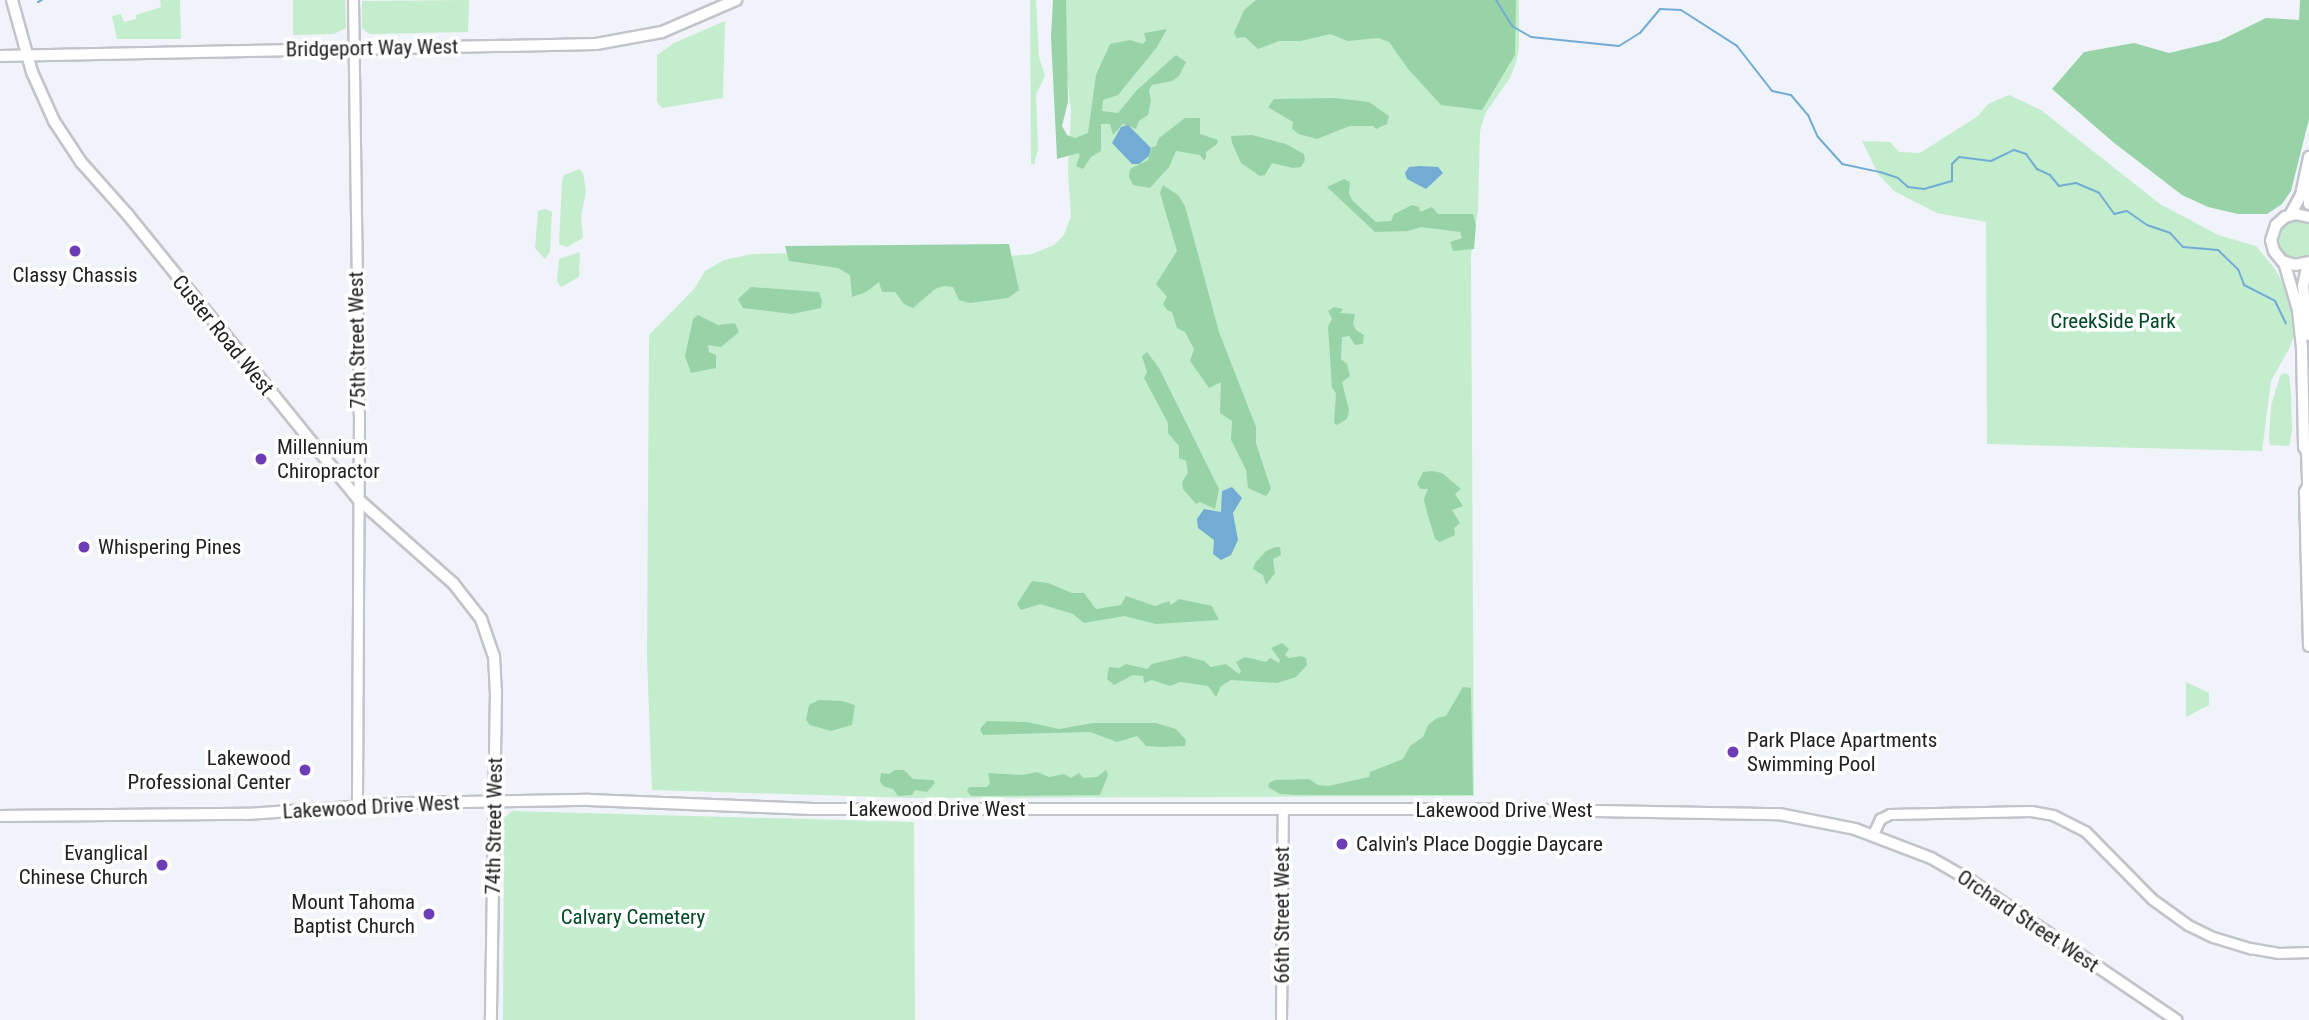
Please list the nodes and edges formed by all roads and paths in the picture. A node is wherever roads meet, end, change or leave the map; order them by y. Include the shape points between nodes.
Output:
1 (12, 0) edge
2 (353, 0) edge
3 (736, 0) edge
4 (354, 48) junction
5 (26, 55) junction
6 (0, 56) edge
7 (2309, 157) edge
8 (2309, 186) edge
9 (2309, 204) edge
10 (2290, 215) junction
11 (2309, 217) edge
12 (2284, 262) junction
13 (2308, 263) edge
14 (2309, 393) edge
15 (2308, 451) edge
16 (2309, 486) edge
17 (358, 499) junction
18 (488, 634) joint
19 (2309, 646) edge
20 (494, 801) junction
21 (357, 807) junction
22 (1283, 809) junction
23 (0, 816) edge
24 (1873, 834) junction
25 (2309, 952) edge
26 (491, 1020) edge
27 (1281, 1020) edge
28 (2176, 1020) edge

1 - 5 main road, Custer Road West
2 - 4 street, 75th Street West
3 - 4 main road, Bridgeport Way West via 678,27 610,43
4 - 5 main road, Bridgeport Way West
4 - 17 street, 75th Street West
5 - 6 main road, Bridgeport Way West
5 - 17 main road, Custer Road West via 54,121 81,162
7 - 10 main road via 2301,195
8 - 9 main road
10 - 11 main road
10 - 12 main road via 2280,220 2272,234 2274,251
12 - 13 main road
12 - 15 main road via 2298,310 2304,447
13 - 14 main road via 2303,286
15 - 16 main road
16 - 19 main road via 2305,492
17 - 18 main road, Custer Road West via 463,593
17 - 21 street, 75th Street West
18 - 20 main road, 74th Street West via 496,676
20 - 21 main road, Lakewood Drive West
20 - 22 main road, Lakewood Drive West via 665,801 841,809
20 - 26 main road, 74th Street West
21 - 23 main road, Lakewood Drive West via 247,814
22 - 24 main road, Lakewood Drive West via 1739,811 1798,816
22 - 27 street, 66th Street West
24 - 25 street via 1877,822 1887,815 2043,812 2085,831 2152,899 2188,925 2240,946 2280,953
24 - 28 main road, Orchard Street West via 1961,875

